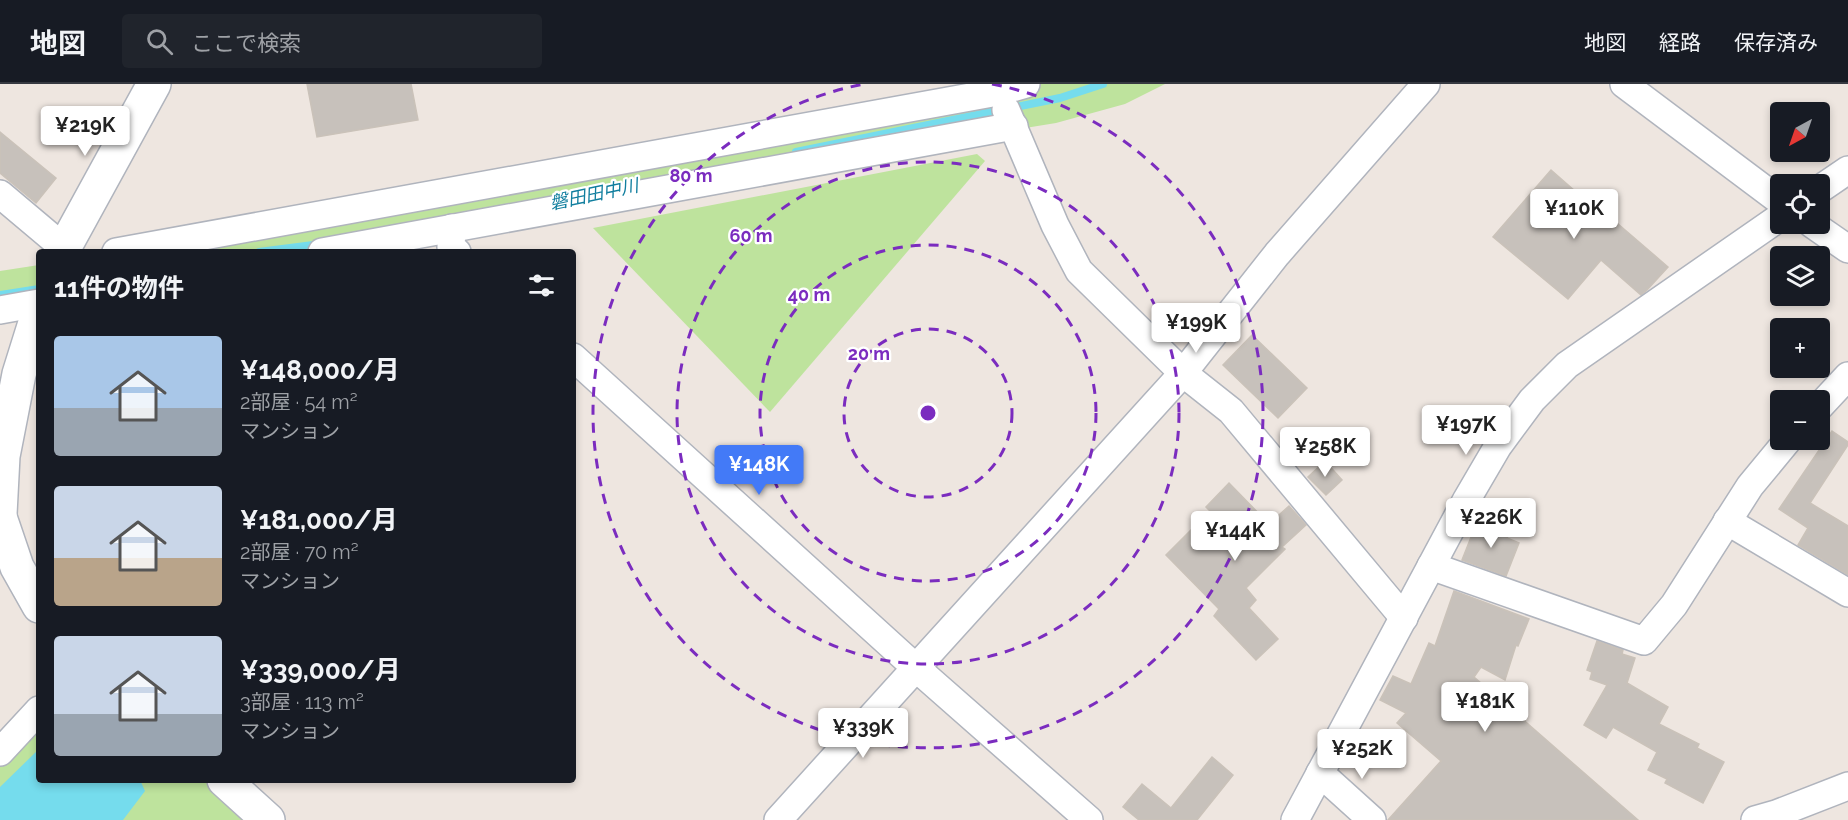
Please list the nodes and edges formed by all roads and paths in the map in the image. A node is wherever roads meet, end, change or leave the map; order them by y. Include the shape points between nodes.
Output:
1 (154, 84) edge
2 (1026, 84) edge
3 (1426, 84) edge
4 (1624, 84) edge
5 (997, 88) edge
6 (1014, 126) junction
7 (1848, 170) edge
8 (1830, 182) edge
9 (0, 194) edge
10 (1770, 194) edge
11 (1770, 224) edge
12 (1826, 234) edge
13 (452, 245) edge
14 (62, 249) edge
15 (64, 249) edge
16 (132, 249) edge
17 (378, 249) edge
18 (1848, 249) edge
19 (36, 304) edge
20 (0, 310) edge
21 (36, 317) edge
22 (576, 360) edge
23 (1183, 373) junction
24 (10, 376) edge
25 (1848, 376) edge
26 (1830, 395) edge
27 (1780, 450) edge
28 (0, 516) edge
29 (1727, 521) junction
30 (1431, 566) junction
31 (1848, 593) edge
32 (36, 601) edge
33 (1404, 618) junction
34 (915, 668) junction
35 (36, 713) edge
36 (0, 752) edge
37 (1320, 773) junction
38 (227, 783) edge
39 (1848, 786) edge
40 (268, 820) edge
41 (778, 820) edge
42 (1089, 820) edge
43 (1295, 820) edge
44 (1372, 820) edge
45 (1755, 820) edge

1 - 15 street
2 - 5 street
3 - 23 street via 1277,254
4 - 10 street
5 - 6 street
5 - 16 street
6 - 13 street
6 - 23 street via 1055,225 1079,271
7 - 8 street
9 - 14 street
11 - 30 street via 1567,365 1532,400 1498,446
12 - 18 street
13 - 17 street
19 - 20 street
21 - 24 street
22 - 34 street
23 - 33 street via 1232,411
23 - 34 street
24 - 28 street
25 - 26 street
27 - 29 street
28 - 32 street via 17,567
29 - 30 street via 1674,605 1644,641
29 - 31 street
30 - 33 street
33 - 37 street
34 - 41 street
34 - 42 street
35 - 36 street
37 - 43 street
37 - 44 street
38 - 40 street
39 - 45 street

